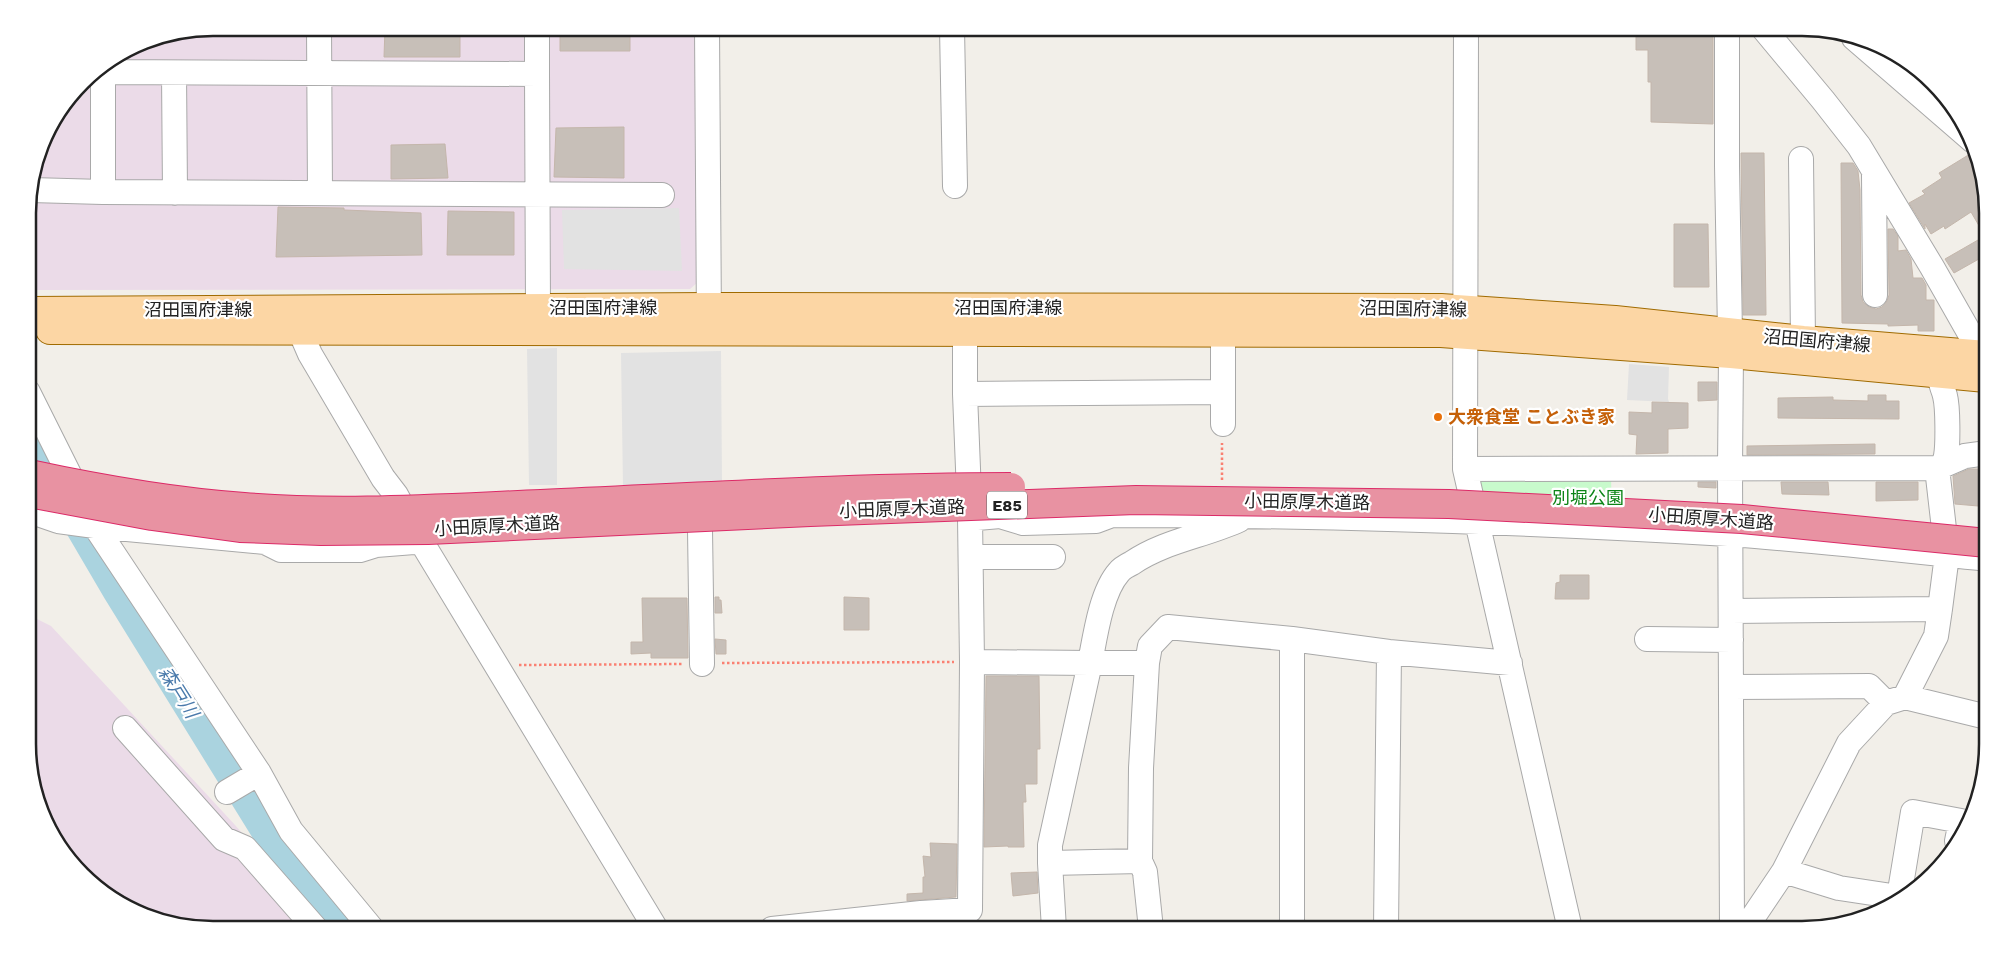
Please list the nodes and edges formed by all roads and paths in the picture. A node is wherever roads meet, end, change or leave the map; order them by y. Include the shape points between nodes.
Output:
1 (319, 36) edge
2 (537, 36) edge
3 (707, 36) edge
4 (952, 36) edge
5 (1466, 36) edge
6 (1728, 36) edge
7 (1770, 36) edge
8 (1866, 49) edge
9 (110, 69) edge
10 (174, 72) junction
11 (319, 73) junction
12 (537, 74) junction
13 (103, 75) edge
14 (1956, 126) edge
15 (1801, 159) dead end
16 (1874, 173) junction
17 (955, 186) dead end
18 (38, 190) edge
19 (103, 192) junction
20 (175, 192) junction
21 (320, 193) junction
22 (537, 194) junction
23 (662, 195) dead end
24 (1875, 295) dead end
25 (538, 308) junction
26 (37, 311) edge
27 (709, 320) junction
28 (1465, 322) junction
29 (37, 330) edge
30 (300, 331) junction
31 (965, 332) junction
32 (1223, 332) junction
33 (1803, 340) junction
34 (1730, 343) junction
35 (1979, 352) edge
36 (1979, 362) edge
37 (1979, 364) edge
38 (1939, 373) junction
39 (1223, 392) junction
40 (965, 394) junction
41 (37, 409) edge
42 (1223, 424) joint
43 (1979, 454) edge
44 (1939, 467) junction
45 (1730, 468) junction
46 (1465, 469) junction
47 (36, 476) edge
48 (36, 496) edge
49 (36, 514) edge
50 (1222, 515) junction
51 (1247, 517) junction
52 (970, 518) junction
53 (1477, 522) junction
54 (1979, 525) edge
55 (95, 526) junction
56 (700, 530) junction
57 (1730, 534) junction
58 (421, 541) junction
59 (1979, 542) edge
60 (1947, 555) junction
61 (971, 557) junction
62 (1053, 557) dead end
63 (1979, 558) edge
64 (1940, 609) junction
65 (1731, 611) junction
66 (1647, 639) dead end
67 (1292, 640) junction
68 (1731, 640) junction
69 (1389, 652) junction
70 (972, 662) junction
71 (1510, 662) junction
72 (1090, 663) junction
73 (1146, 663) junction
74 (702, 664) junction
75 (496, 665) junction
76 (1732, 687) junction
77 (1896, 700) junction
78 (1979, 716) edge
79 (125, 728) dead end
80 (259, 773) junction
81 (226, 792) dead end
82 (1961, 822) edge
83 (1140, 862) junction
84 (1050, 863) junction
85 (1784, 871) junction
86 (1903, 889) edge
87 (1891, 896) edge
88 (970, 919) edge
89 (308, 921) edge
90 (365, 921) edge
91 (651, 921) edge
92 (921, 921) edge
93 (1054, 921) edge
94 (1150, 921) edge
95 (1292, 921) edge
96 (1386, 921) edge
97 (1568, 921) edge
98 (1732, 921) edge
99 (1750, 921) edge

1 - 11 street
2 - 12 street
3 - 27 street
4 - 17 street
5 - 28 street
6 - 34 street
7 - 16 street via 1859,146
8 - 14 street
9 - 10 street
10 - 11 street
10 - 20 street
11 - 12 street
11 - 21 street
12 - 22 street
13 - 19 street
15 - 33 street
16 - 24 street
16 - 35 street via 1932,267
18 - 19 street
19 - 20 street
20 - 21 street
21 - 22 street
22 - 23 street
22 - 25 street
25 - 26 main road, 沼田国府津線
25 - 27 main road, 沼田国府津線
27 - 28 main road, 沼田国府津線
27 - 30 main road, 沼田国府津線
27 - 31 main road, 沼田国府津線
28 - 32 main road, 沼田国府津線
28 - 34 main road, 沼田国府津線 via 1615,320
28 - 46 street
29 - 30 main road, 沼田国府津線
30 - 58 street via 310,354
31 - 32 main road, 沼田国府津線
31 - 40 street
32 - 39 street
33 - 34 main road, 沼田国府津線
33 - 36 main road, 沼田国府津線
34 - 38 main road, 沼田国府津線
34 - 45 street
37 - 38 main road, 沼田国府津線
38 - 44 street via 1945,396 1947,446 1946,458
39 - 40 street
39 - 42 street
40 - 52 street
41 - 55 street
42 - 50 path
43 - 44 street
44 - 45 street
44 - 60 street
45 - 46 street
45 - 57 street
46 - 53 street
47 - 54 highway, 小田原厚木道路 / E85, bridge via 155,497 244,507 326,510 427,509 916,487 1469,487 1828,511
48 - 59 highway, 小田原厚木道路 / E85, bridge via 161,518 240,528 322,531 428,530 1136,500 1449,504 1742,520
49 - 55 street via 58,521
50 - 51 street
50 - 52 street via 1112,514 1096,521 1023,523 1000,516
51 - 53 street
51 - 72 street via 1152,551 1119,571 1100,614
52 - 56 street
52 - 61 street
53 - 57 street
53 - 71 street
55 - 58 street via 265,542 281,550 360,550 376,545
55 - 80 street
56 - 58 street
56 - 74 street
57 - 60 street
57 - 65 street
58 - 75 street
60 - 63 street
60 - 64 street
61 - 62 street
61 - 70 street
64 - 65 street
64 - 77 street via 1936,636
65 - 68 street
66 - 68 street
67 - 69 street
67 - 73 street via 1168,627 1150,646
67 - 95 street
68 - 76 street
69 - 71 street
69 - 96 street
70 - 72 street
70 - 74 path
70 - 88 street
71 - 97 street
72 - 73 street
72 - 84 street via 1050,845
73 - 83 street
74 - 75 path
75 - 91 street
76 - 77 street via 1869,686
76 - 98 street
77 - 78 street
77 - 85 street via 1848,743
79 - 89 street via 224,839 245,848
80 - 81 street
80 - 90 street via 292,831
82 - 86 street via 1913,812
83 - 84 street
83 - 94 street via 1145,872
84 - 93 street
85 - 87 street via 1839,888
85 - 99 street
88 - 92 street

